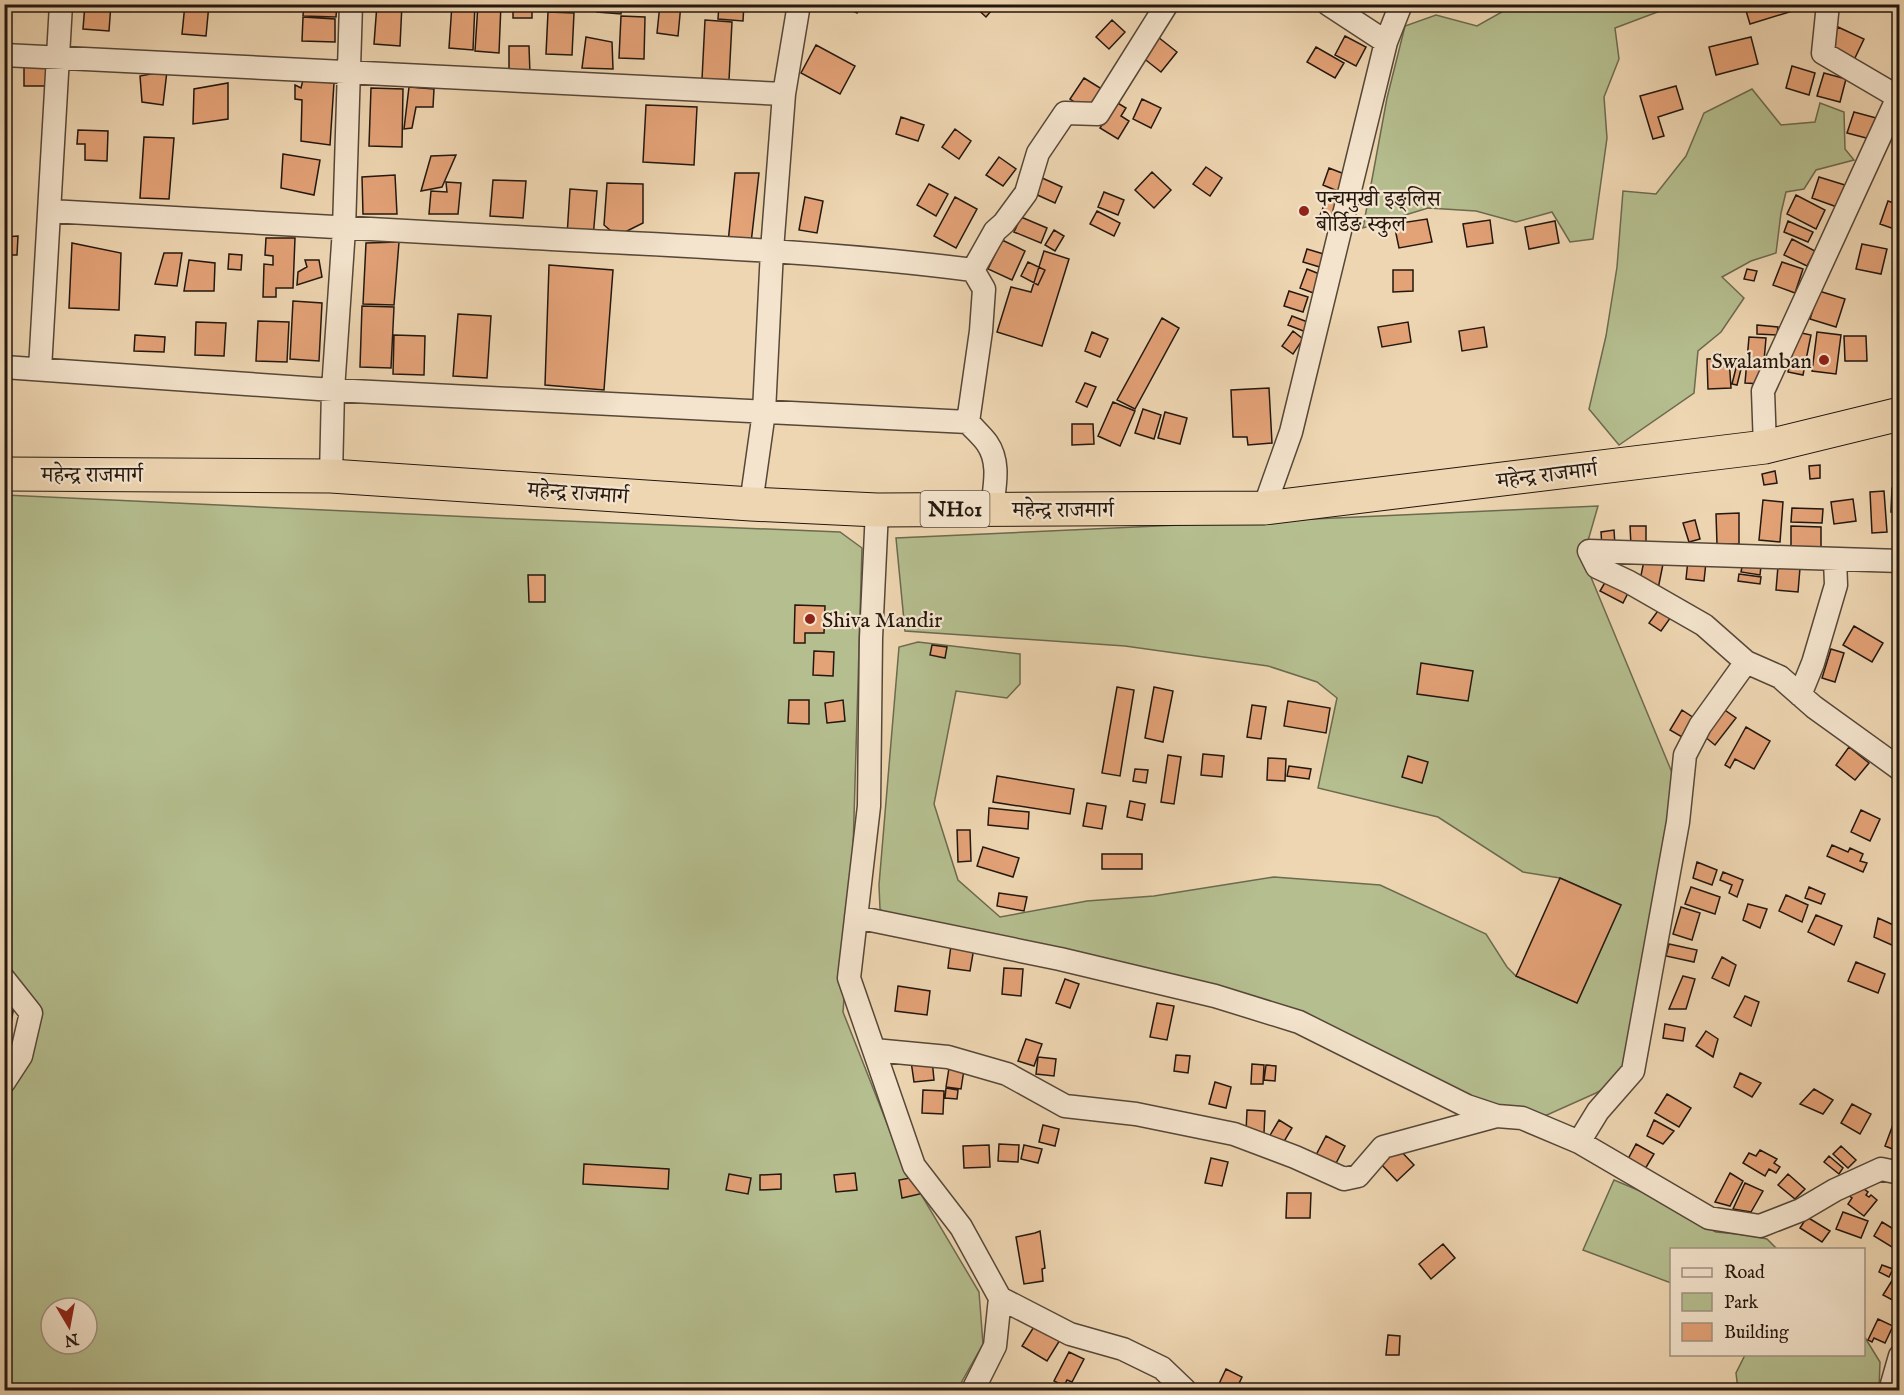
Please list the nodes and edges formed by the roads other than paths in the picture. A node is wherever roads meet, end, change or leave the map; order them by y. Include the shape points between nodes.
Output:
1 (61, 4) edge
2 (351, 4) edge
3 (799, 4) edge
4 (1167, 4) edge
5 (1329, 4) edge
6 (1401, 4) edge
7 (1828, 4) edge
8 (1386, 42) junction
9 (4, 55) edge
10 (59, 58) junction
11 (348, 71) junction
12 (784, 94) junction
13 (51, 211) junction
14 (344, 229) junction
15 (772, 250) junction
16 (973, 270) junction
17 (4, 367) edge
18 (40, 369) junction
19 (333, 390) junction
20 (764, 412) junction
21 (1899, 414) edge
22 (968, 422) junction
23 (1765, 447) junction
24 (4, 474) edge
25 (331, 476) junction
26 (751, 504) junction
27 (1264, 508) junction
28 (992, 509) junction
29 (877, 510) junction
30 (1835, 558) junction
31 (1899, 561) edge
32 (1746, 662) junction
33 (1800, 695) junction
34 (1899, 769) edge
35 (856, 917) junction
36 (4, 980) edge
37 (874, 1050) junction
38 (4, 1082) edge
39 (1497, 1116) junction
40 (1579, 1142) junction
41 (1899, 1173) edge
42 (1000, 1298) junction
43 (1899, 1356) edge
44 (973, 1390) edge
45 (1185, 1390) edge
46 (1893, 1390) edge

1 - 10 street
2 - 11 street
3 - 12 street
4 - 16 street via 1098,114 1065,113 1038,153 1026,193 995,231
5 - 8 street
6 - 8 street
7 - 23 street via 1823,53 1899,97 1763,391
8 - 27 street via 1291,432
9 - 10 street
10 - 11 street
10 - 13 street
11 - 12 street
11 - 14 street
12 - 15 street
13 - 14 street
13 - 18 street
14 - 15 street
14 - 19 street
15 - 16 street
15 - 20 street
16 - 22 street via 984,289
17 - 18 street
18 - 19 street
19 - 20 street
19 - 25 street
20 - 22 street
20 - 26 street
21 - 23 highway, महेन्द्र राजमार्ग / NH01
22 - 28 street via 989,445 995,464
23 - 27 highway, महेन्द्र राजमार्ग / NH01
24 - 25 highway, महेन्द्र राजमार्ग / NH01
25 - 26 highway, महेन्द्र राजमार्ग / NH01
26 - 29 highway, महेन्द्र राजमार्ग / NH01
27 - 28 highway, महेन्द्र राजमार्ग / NH01
28 - 29 highway, महेन्द्र राजमार्ग / NH01
29 - 35 street via 869,806
30 - 31 street
30 - 32 street via 1589,551 1597,567 1704,625
30 - 33 street via 1836,585 1814,663
32 - 33 street via 1780,677
32 - 40 street via 1700,726 1685,755 1678,822 1633,1071 1598,1112
33 - 34 street
35 - 37 street via 849,978
35 - 39 street via 1060,959 1278,1015 1467,1106
36 - 38 street via 31,1013 21,1056
37 - 39 street via 968,1062 1007,1074 1065,1106 1136,1114 1234,1134 1344,1179 1358,1176 1383,1147
37 - 42 street via 914,1166 961,1227
39 - 40 street via 1522,1118
40 - 41 street via 1709,1218 1761,1226 1881,1169
42 - 44 street via 995,1346
42 - 45 street via 1070,1334 1123,1350 1162,1368
43 - 46 street

